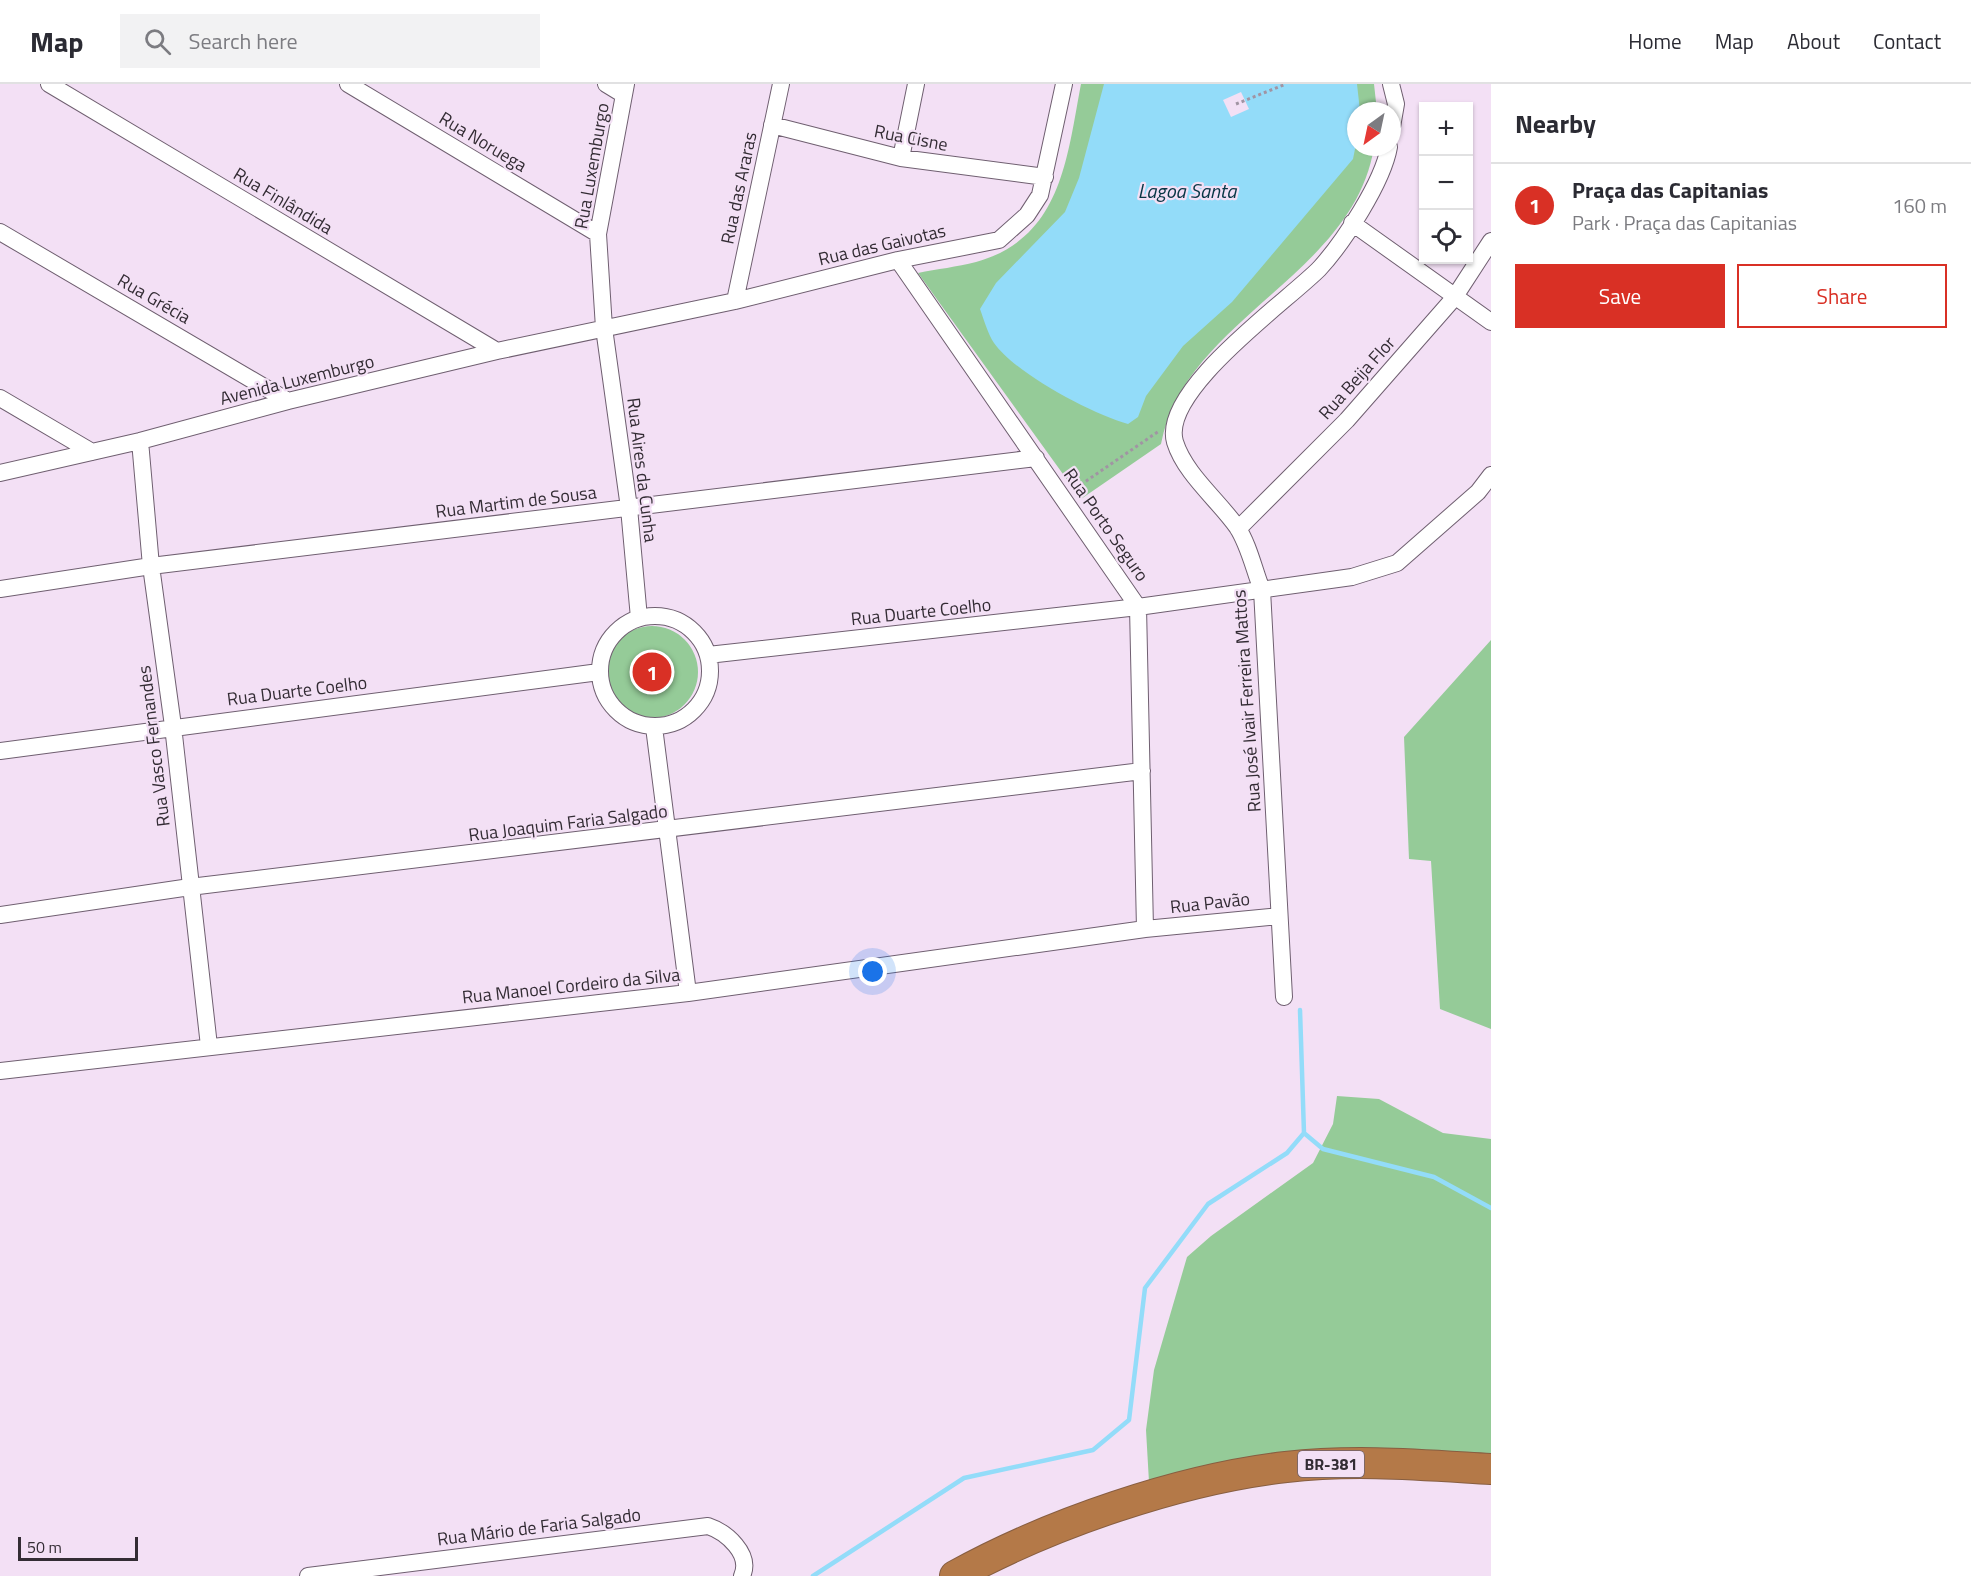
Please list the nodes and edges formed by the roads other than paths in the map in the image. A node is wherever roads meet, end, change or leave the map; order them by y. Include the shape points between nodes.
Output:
1 (49, 84) edge
2 (348, 84) edge
3 (606, 84) edge
4 (781, 84) edge
5 (916, 84) edge
6 (1064, 84) edge
7 (1391, 84) edge
8 (1405, 84) edge
9 (625, 90) edge
10 (1396, 102) edge
11 (1397, 102) edge
12 (772, 125) junction
13 (1386, 156) edge
14 (901, 158) junction
15 (1046, 177) junction
16 (1352, 223) junction
17 (0, 232) edge
18 (598, 234) junction
19 (1491, 241) edge
20 (898, 260) junction
21 (1454, 298) junction
22 (735, 301) junction
23 (1491, 322) edge
24 (604, 328) junction
25 (497, 351) junction
26 (0, 398) edge
27 (288, 401) junction
28 (140, 441) junction
29 (92, 452) junction
30 (1036, 458) junction
31 (0, 473) edge
32 (1491, 475) edge
33 (629, 508) junction
34 (1238, 529) junction
35 (151, 566) junction
36 (0, 589) edge
37 (1262, 590) junction
38 (1138, 607) junction
39 (639, 618) junction
40 (708, 656) junction
41 (599, 672) junction
42 (173, 726) junction
43 (654, 727) junction
44 (0, 751) edge
45 (1142, 771) junction
46 (668, 831) junction
47 (190, 887) junction
48 (0, 915) edge
49 (1279, 916) junction
50 (1145, 929) junction
51 (688, 993) junction
52 (1284, 997) dead end
53 (209, 1046) junction
54 (0, 1071) edge
55 (1491, 1469) edge
56 (308, 1576) edge
57 (742, 1576) edge
58 (955, 1576) edge

1 - 25 street, Rua Finlândida
2 - 18 street, Rua Noruega
3 - 9 street
4 - 12 street, Rua das Araras
5 - 14 street
6 - 15 street, Rua das Gaivotas
7 - 10 street
8 - 11 street
9 - 18 street, Rua Luxemburgo
12 - 14 street, Rua Cisne
12 - 22 street, Rua das Araras
13 - 16 street via 1374,188
14 - 15 street, Rua Cisne
15 - 20 street, Rua das Gaivotas via 1027,215 999,240
16 - 21 street
16 - 34 street, Rua José Ivair Ferreira Mattos via 1320,268 1218,360 1189,392 1175,420 1175,442 1185,462
17 - 27 street, Rua Grécia
18 - 24 street, Rua Luxemburgo
19 - 21 street, Rua Beija Flor
20 - 22 street, Rua das Gaivotas
20 - 30 street, Rua Porto Seguro
21 - 23 street
21 - 34 street, Rua Beija Flor via 1347,420
22 - 24 street, Rua das Gaivotas
24 - 25 street, Avenida Luxemburgo
24 - 33 street, Rua Aires da Cunha
25 - 27 street, Avenida Luxemburgo
26 - 29 street
27 - 28 street, Avenida Luxemburgo
28 - 29 street, Avenida Luxemburgo
28 - 35 street, Rua Vasco Fernandes
29 - 31 street, Avenida Luxemburgo
30 - 33 street, Rua Martim de Sousa
30 - 38 street, Rua Porto Seguro
32 - 37 street, Rua Duarte Coelho via 1478,492 1397,562 1352,577
33 - 35 street, Rua Martim de Sousa
33 - 39 street, Rua Aires da Cunha
34 - 37 street, Rua José Ivair Ferreira Mattos
35 - 36 street, Rua Martim de Sousa
35 - 42 street, Rua Vasco Fernandes
37 - 38 street, Rua Duarte Coelho
37 - 49 street, Rua José Ivair Ferreira Mattos
38 - 40 street, Rua Duarte Coelho
38 - 45 street, Rua Porto Seguro
39 - 40 street via 664,617 681,623 696,634
39 - 41 street via 610,638
40 - 43 street via 710,676 699,705 674,724
41 - 42 street, Rua Duarte Coelho
41 - 43 street via 603,693 615,711 632,723
42 - 44 street, Rua Duarte Coelho
42 - 47 street, Rua Vasco Fernandes
43 - 46 street
45 - 46 street, Rua Joaquim Faria Salgado
45 - 50 street, Rua Porto Seguro
46 - 47 street, Rua Joaquim Faria Salgado
46 - 51 street
47 - 48 street, Rua Joaquim Faria Salgado
47 - 53 street, Rua Vasco Fernandes
49 - 50 street, Rua Pavão
49 - 52 street, Rua José Ivair Ferreira Mattos
50 - 51 street, Rua Manoel Cordeiro da Silva
51 - 53 street, Rua Manoel Cordeiro da Silva
53 - 54 street, Rua Manoel Cordeiro da Silva
55 - 58 highway, BR-381 via 1370,1462 1286,1467 1197,1484 1089,1516 997,1553
56 - 57 street, Rua Mário de Faria Salgado via 708,1526 720,1530 738,1548 743,1560

